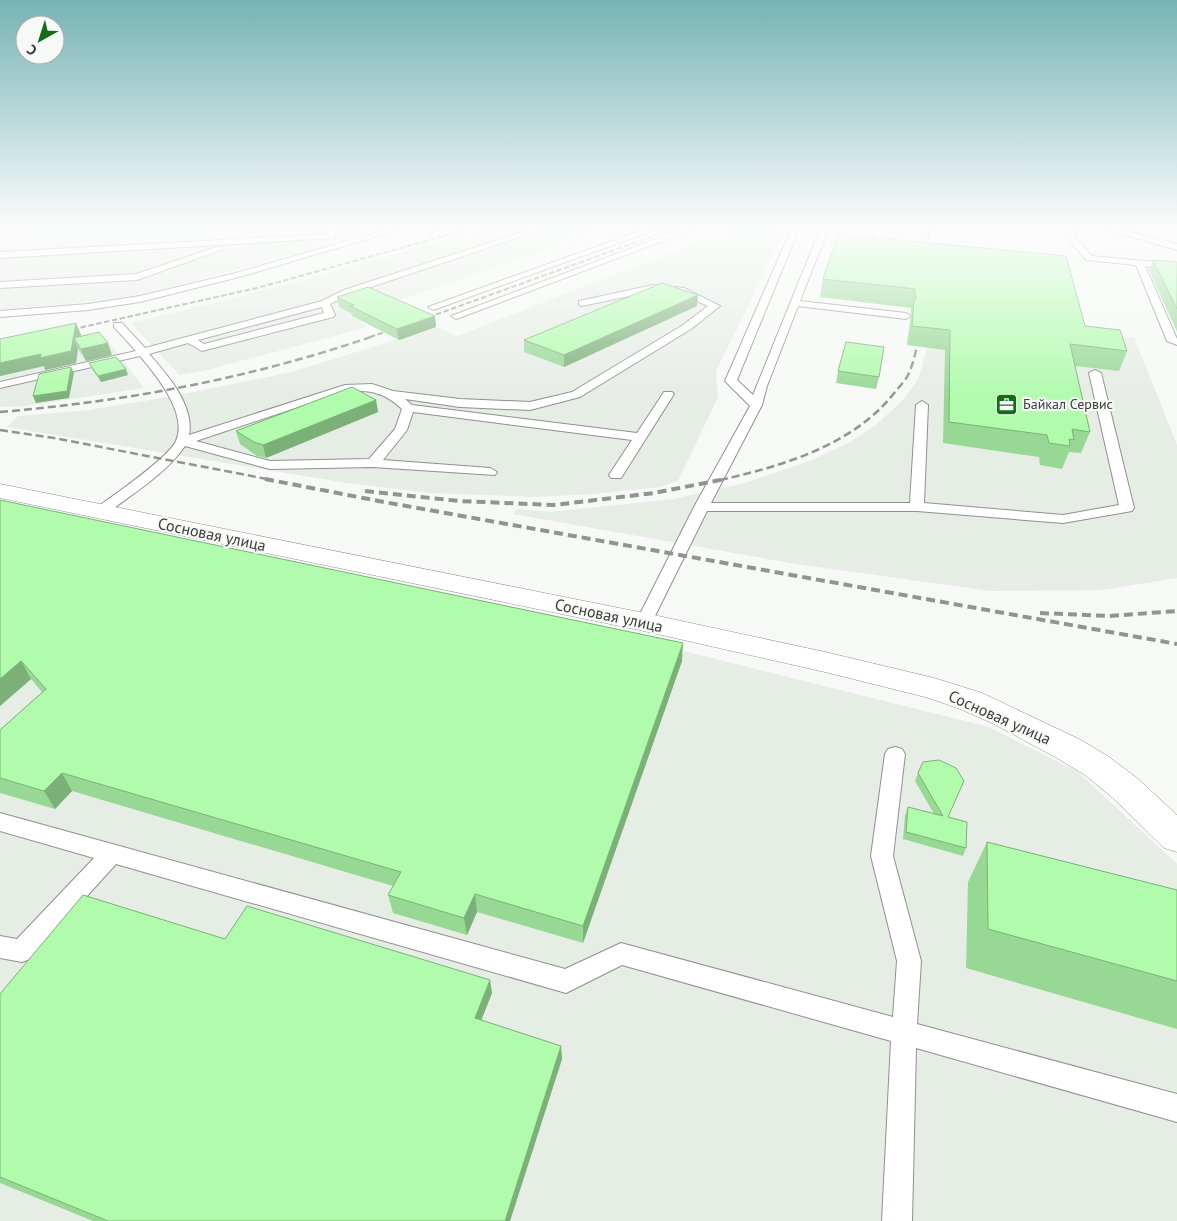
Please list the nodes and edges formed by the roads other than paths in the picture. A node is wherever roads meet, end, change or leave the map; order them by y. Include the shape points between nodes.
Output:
1 (17, 284) edge
2 (200, 284) edge
3 (372, 284) edge
4 (498, 284) edge
5 (542, 284) edge
6 (772, 284) edge
7 (802, 284) edge
8 (1148, 284) edge
9 (0, 285) edge
10 (325, 302) joint
11 (582, 303) dead end
12 (794, 303) junction
13 (433, 307) dead end
14 (0, 314) edge
15 (456, 316) dead end
16 (906, 316) dead end
17 (118, 325) dead end
18 (190, 339) joint
19 (1177, 342) edge
20 (143, 352) junction
21 (1095, 373) dead end
22 (0, 385) edge
23 (394, 394) junction
24 (668, 394) dead end
25 (756, 405) junction
26 (922, 405) dead end
27 (408, 408) junction
28 (641, 437) junction
29 (183, 441) junction
30 (373, 463) junction
31 (490, 472) dead end
32 (616, 475) dead end
33 (0, 492) edge
34 (702, 507) junction
35 (917, 507) junction
36 (102, 511) junction
37 (644, 622) junction
38 (896, 754) dead end
39 (0, 822) edge
40 (1177, 837) edge
41 (112, 853) junction
42 (0, 947) edge
43 (904, 1032) junction
44 (1177, 1108) edge
45 (897, 1221) edge

1 - 9 lane
2 - 14 lane via 105,305
3 - 10 lane
4 - 13 lane
5 - 15 lane
6 - 25 lane via 731,381
7 - 12 lane
8 - 19 lane via 1172,341
10 - 18 lane via 330,315 202,348
11 - 23 lane via 654,288 681,290 715,306 687,327 576,395 530,406 460,403
12 - 16 lane
12 - 25 lane
17 - 20 lane
18 - 20 lane
20 - 22 lane
20 - 29 lane via 172,390 184,419
21 - 35 lane via 1127,508 1063,519
23 - 27 lane
23 - 29 lane via 371,387 345,388
24 - 28 lane
25 - 34 lane
26 - 35 lane
27 - 28 lane
27 - 30 lane via 401,430
28 - 32 lane
29 - 30 lane via 270,465
29 - 36 lane via 166,459
30 - 31 lane
33 - 36 main road, Сосновая улица
34 - 35 lane
34 - 37 lane
36 - 37 main road, Сосновая улица
37 - 40 main road, Сосновая улица via 900,680 971,701 1034,730 1097,766
38 - 43 lane via 882,856 909,961
39 - 41 lane
41 - 42 lane via 22,951
41 - 43 lane via 566,981 621,954
43 - 44 lane
43 - 45 lane

